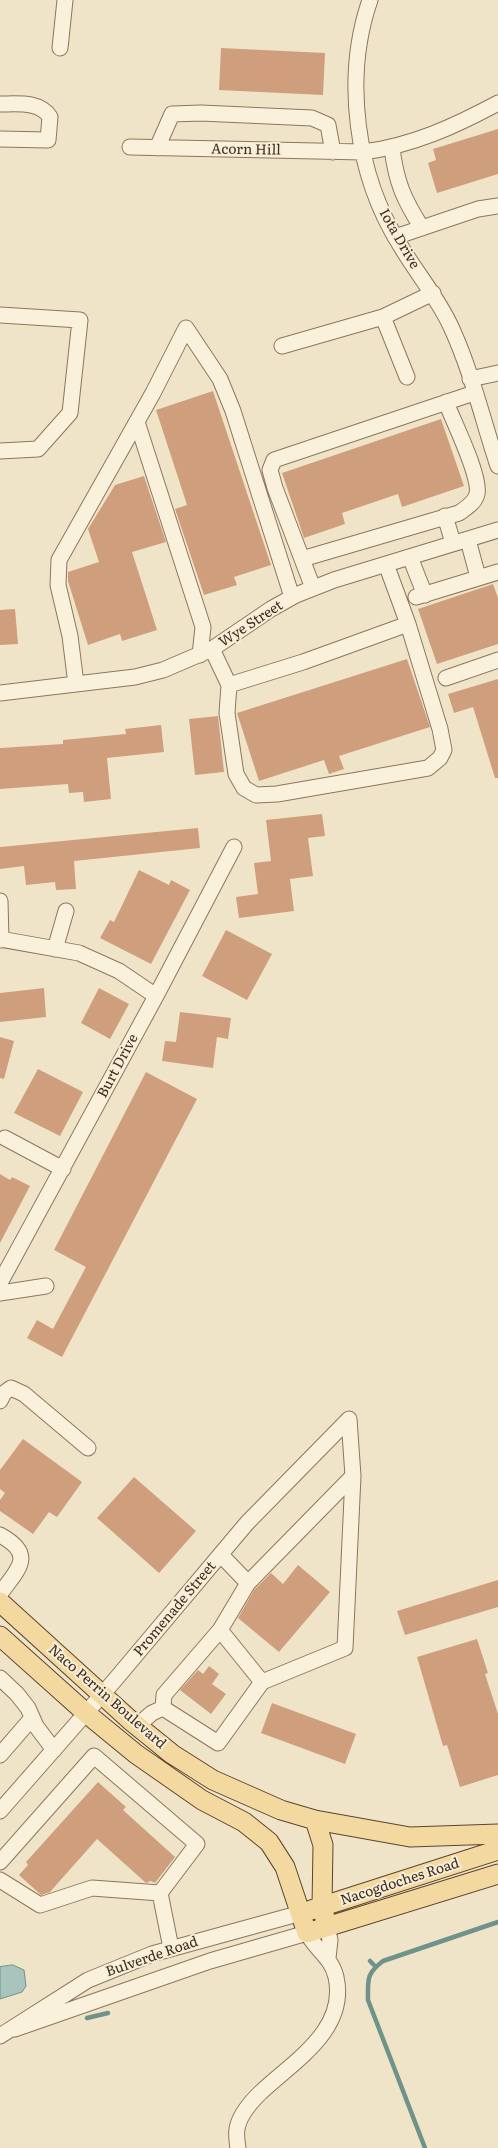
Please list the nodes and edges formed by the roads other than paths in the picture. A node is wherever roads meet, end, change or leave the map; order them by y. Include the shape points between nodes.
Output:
1 (66, 0) edge
2 (370, 0) edge
3 (60, 48) dead end
4 (498, 103) edge
5 (0, 104) edge
6 (0, 139) edge
7 (130, 147) dead end
8 (157, 148) junction
9 (392, 148) junction
10 (333, 152) junction
11 (363, 152) junction
12 (498, 206) edge
13 (422, 228) junction
14 (395, 237) junction
15 (433, 293) junction
16 (0, 315) edge
17 (383, 317) junction
18 (282, 346) dead end
19 (494, 374) edge
20 (407, 377) dead end
21 (472, 386) junction
22 (446, 402) junction
23 (136, 422) junction
24 (0, 451) edge
25 (493, 452) junction
26 (469, 458) junction
27 (498, 466) edge
28 (445, 516) junction
29 (498, 530) edge
30 (468, 540) junction
31 (453, 543) junction
32 (410, 556) junction
33 (302, 559) junction
34 (386, 564) junction
35 (498, 572) edge
36 (478, 577) junction
37 (313, 588) junction
38 (292, 597) junction
39 (408, 624) junction
40 (206, 652) junction
41 (498, 660) edge
42 (446, 678) dead end
43 (76, 684) junction
44 (229, 685) junction
45 (0, 693) edge
46 (234, 847) dead end
47 (0, 900) edge
48 (66, 910) dead end
49 (0, 939) edge
50 (55, 949) junction
51 (156, 996) junction
52 (5, 1138) dead end
53 (63, 1169) junction
54 (0, 1283) edge
55 (46, 1286) dead end
56 (0, 1293) edge
57 (0, 1401) edge
58 (88, 1448) dead end
59 (353, 1476) junction
60 (0, 1535) edge
61 (221, 1555) junction
62 (248, 1583) junction
63 (0, 1594) edge
64 (0, 1602) edge
65 (220, 1630) junction
66 (0, 1636) edge
67 (0, 1678) edge
68 (262, 1682) junction
69 (103, 1694) junction
70 (163, 1708) junction
71 (86, 1713) junction
72 (32, 1718) junction
73 (138, 1726) junction
74 (54, 1750) junction
75 (0, 1755) edge
76 (0, 1811) edge
77 (315, 1820) junction
78 (498, 1834) edge
79 (498, 1850) edge
80 (0, 1862) edge
81 (498, 1874) edge
82 (0, 1880) edge
83 (160, 1894) junction
84 (322, 1906) junction
85 (301, 1913) junction
86 (327, 1927) junction
87 (307, 1933) junction
88 (171, 1948) junction
89 (328, 1958) junction
90 (14, 2028) junction
91 (0, 2036) edge
92 (238, 2148) edge

1 - 3 street
2 - 11 street, Iota Drive via 359,47 356,82
4 - 9 street, Acorn Hill via 430,136
5 - 6 street via 26,104 46,110 50,117 48,140
7 - 8 street, Acorn Hill
8 - 10 street, Acorn Hill
8 - 10 street via 172,114 200,113 312,118 328,125
9 - 11 street, Acorn Hill
9 - 13 street via 405,203
10 - 11 street, Acorn Hill
11 - 14 street, Iota Drive via 375,194
12 - 13 street via 478,209
13 - 14 street
14 - 15 street, Iota Drive
15 - 17 street
15 - 21 street, Iota Drive via 452,329
16 - 24 street via 80,320 70,413 38,448
17 - 18 street
17 - 20 street
19 - 21 street
21 - 22 street
21 - 25 street, Iota Drive
22 - 26 street
22 - 33 street via 274,460 270,470
23 - 38 street via 186,328 224,387
23 - 40 street via 203,627
23 - 43 street via 59,560 58,585 70,636
25 - 26 street
25 - 27 street, Iota Drive
26 - 28 street via 476,482 474,500 459,513
28 - 31 street
28 - 33 street
29 - 30 street, Wye Street
30 - 31 street, Wye Street
30 - 36 street
31 - 32 street, Wye Street
32 - 34 street, Wye Street
32 - 36 street via 420,596
33 - 37 street
34 - 37 street, Wye Street
34 - 39 street
35 - 36 street
37 - 38 street, Wye Street
38 - 40 street, Wye Street
39 - 44 street
39 - 44 street via 433,702 444,750 428,768 256,795 244,788 236,774 227,713
40 - 43 street, Wye Street via 135,678
40 - 44 street
41 - 42 street
43 - 45 street, Wye Street
46 - 51 street, Burt Drive
47 - 49 street
48 - 50 street
49 - 50 street
50 - 51 street via 79,953 119,971
51 - 53 street, Burt Drive
52 - 53 street
53 - 54 street, Burt Drive
55 - 56 street
57 - 58 street via 11,1388 24,1394
59 - 61 street, Promenade Street via 349,1419
59 - 62 street
59 - 68 street via 345,1648
60 - 63 street via 16,1545 21,1560 20,1568
61 - 62 street
61 - 69 street, Promenade Street
62 - 65 street
64 - 69 main road, Naco Perrin Boulevard
65 - 68 street
65 - 70 street via 164,1695
66 - 71 main road, Naco Perrin Boulevard
67 - 72 street via 17,1694
68 - 70 street via 218,1743
69 - 71 street
69 - 73 main road, Naco Perrin Boulevard
70 - 73 street
71 - 74 street
71 - 85 main road, Naco Perrin Boulevard via 172,1780 244,1822 269,1842 285,1867
72 - 74 street
72 - 75 street
73 - 77 main road, Naco Perrin Boulevard via 172,1754 213,1780 281,1810
74 - 76 street
77 - 78 main road, Naco Perrin Boulevard via 410,1837
77 - 84 main road via 323,1845
79 - 84 main road, Nacogdoches Road
80 - 83 street via 94,1756 197,1844
81 - 86 main road, Nacogdoches Road
82 - 83 street via 40,1905 92,1888
83 - 88 street
84 - 85 main road, Nacogdoches Road
84 - 86 main road
85 - 87 main road, Naco Perrin Boulevard
85 - 88 street, Bulverde Road
86 - 87 main road, Nacogdoches Road
86 - 89 street via 330,1939
87 - 89 street via 313,1945
87 - 90 street, Bulverde Road via 210,1961
88 - 90 street, Bulverde Road via 88,1980
89 - 92 street via 336,1976 338,2000 327,2030 248,2106 237,2127
90 - 91 street, Bulverde Road

